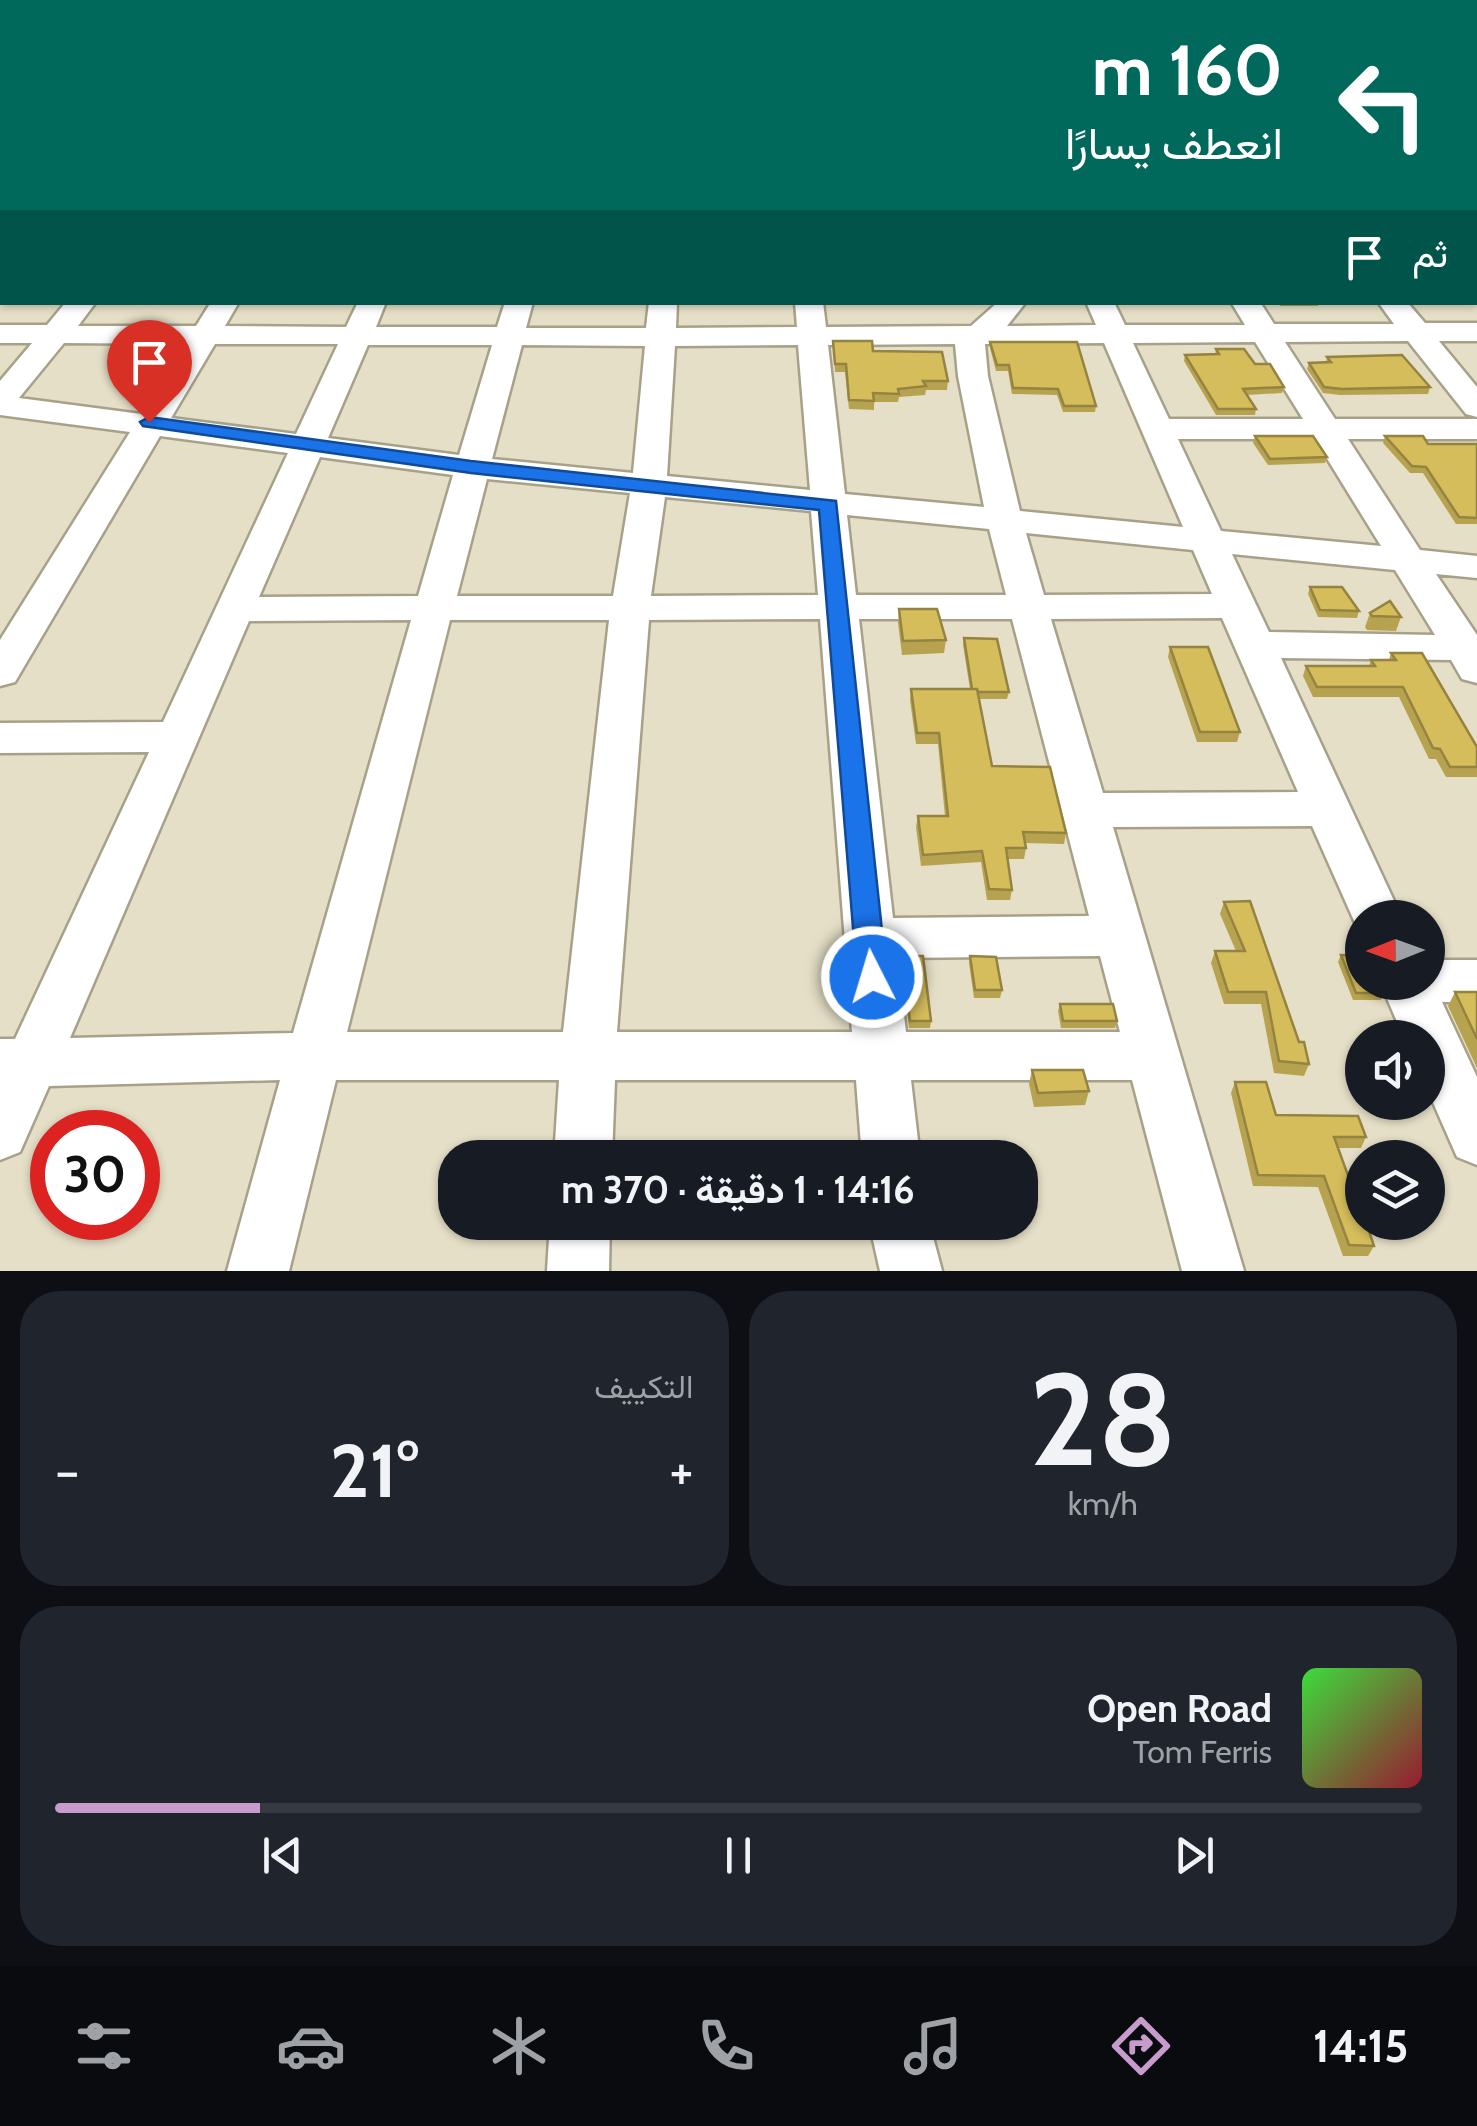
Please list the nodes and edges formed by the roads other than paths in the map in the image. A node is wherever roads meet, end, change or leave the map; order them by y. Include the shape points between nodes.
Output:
1 (80, 305) edge
2 (223, 305) edge
3 (1010, 305) edge
4 (1247, 305) edge
5 (1395, 305) edge
6 (1108, 318) edge
7 (364, 319) edge
8 (515, 319) edge
9 (810, 319) edge
10 (661, 320) edge
11 (1477, 332) edge
12 (1418, 333) junction
13 (0, 334) edge
14 (980, 334) junction
15 (1266, 334) junction
16 (56, 335) junction
17 (204, 335) junction
18 (0, 403) edge
19 (1477, 407) edge
20 (149, 422) junction
21 (1477, 428) edge
22 (1155, 429) junction
23 (1324, 430) junction
24 (308, 443) junction
25 (471, 467) junction
26 (650, 486) junction
27 (828, 505) junction
28 (1005, 522) junction
29 (1205, 539) junction
30 (1406, 560) junction
31 (1477, 567) edge
32 (1031, 606) junction
33 (1234, 606) junction
34 (234, 609) junction
35 (837, 609) junction
36 (436, 610) junction
37 (630, 610) junction
38 (18, 613) edge
39 (1254, 645) junction
40 (1472, 655) edge
41 (0, 673) edge
42 (180, 737) junction
43 (0, 738) edge
44 (1328, 809) junction
45 (1085, 810) junction
46 (1369, 900) edge
47 (1118, 936) junction
48 (869, 938) junction
49 (1445, 981) edge
50 (1477, 981) edge
51 (1414, 1000) edge
52 (879, 1054) junction
53 (314, 1056) junction
54 (588, 1056) junction
55 (1151, 1056) junction
56 (16, 1063) edge
57 (0, 1134) edge
58 (1477, 1139) edge
59 (584, 1140) edge
60 (889, 1140) edge
61 (579, 1240) edge
62 (903, 1240) edge
63 (258, 1271) edge
64 (578, 1271) edge
65 (911, 1271) edge
66 (1214, 1271) edge

1 - 16 street
2 - 17 street
3 - 14 street
4 - 15 street
5 - 12 street
6 - 14 street
6 - 15 street
6 - 22 street
7 - 8 street
7 - 17 street
7 - 24 street
8 - 10 street
8 - 25 street
9 - 10 street
9 - 14 street
9 - 27 street
10 - 26 street
11 - 12 street
12 - 15 street
12 - 19 street
13 - 16 street
14 - 28 street via 969,353
15 - 23 street
16 - 17 street
16 - 18 street
17 - 20 street
18 - 20 street
20 - 24 street
20 - 38 street
21 - 23 street
22 - 23 street
22 - 29 street
23 - 30 street
24 - 25 street
24 - 34 street
25 - 26 street
25 - 36 street
26 - 27 street
26 - 37 street
27 - 28 street
27 - 35 street
28 - 29 street
28 - 32 street
29 - 30 street
29 - 33 street
30 - 31 street
30 - 40 street
32 - 33 street
32 - 35 street
32 - 45 street
33 - 39 street
34 - 36 street
34 - 42 street
35 - 37 street
35 - 48 street
36 - 37 street
36 - 53 street
37 - 54 street
38 - 41 street
39 - 40 street
39 - 44 street
42 - 43 street
42 - 56 street
44 - 45 street
44 - 46 street
45 - 47 street
47 - 48 street
47 - 55 street
48 - 52 street
49 - 50 street
51 - 58 street
52 - 54 street
52 - 55 street
52 - 60 street
53 - 54 street
53 - 56 street
53 - 63 street
54 - 59 street
55 - 66 street
56 - 57 street
61 - 64 street
62 - 65 street

